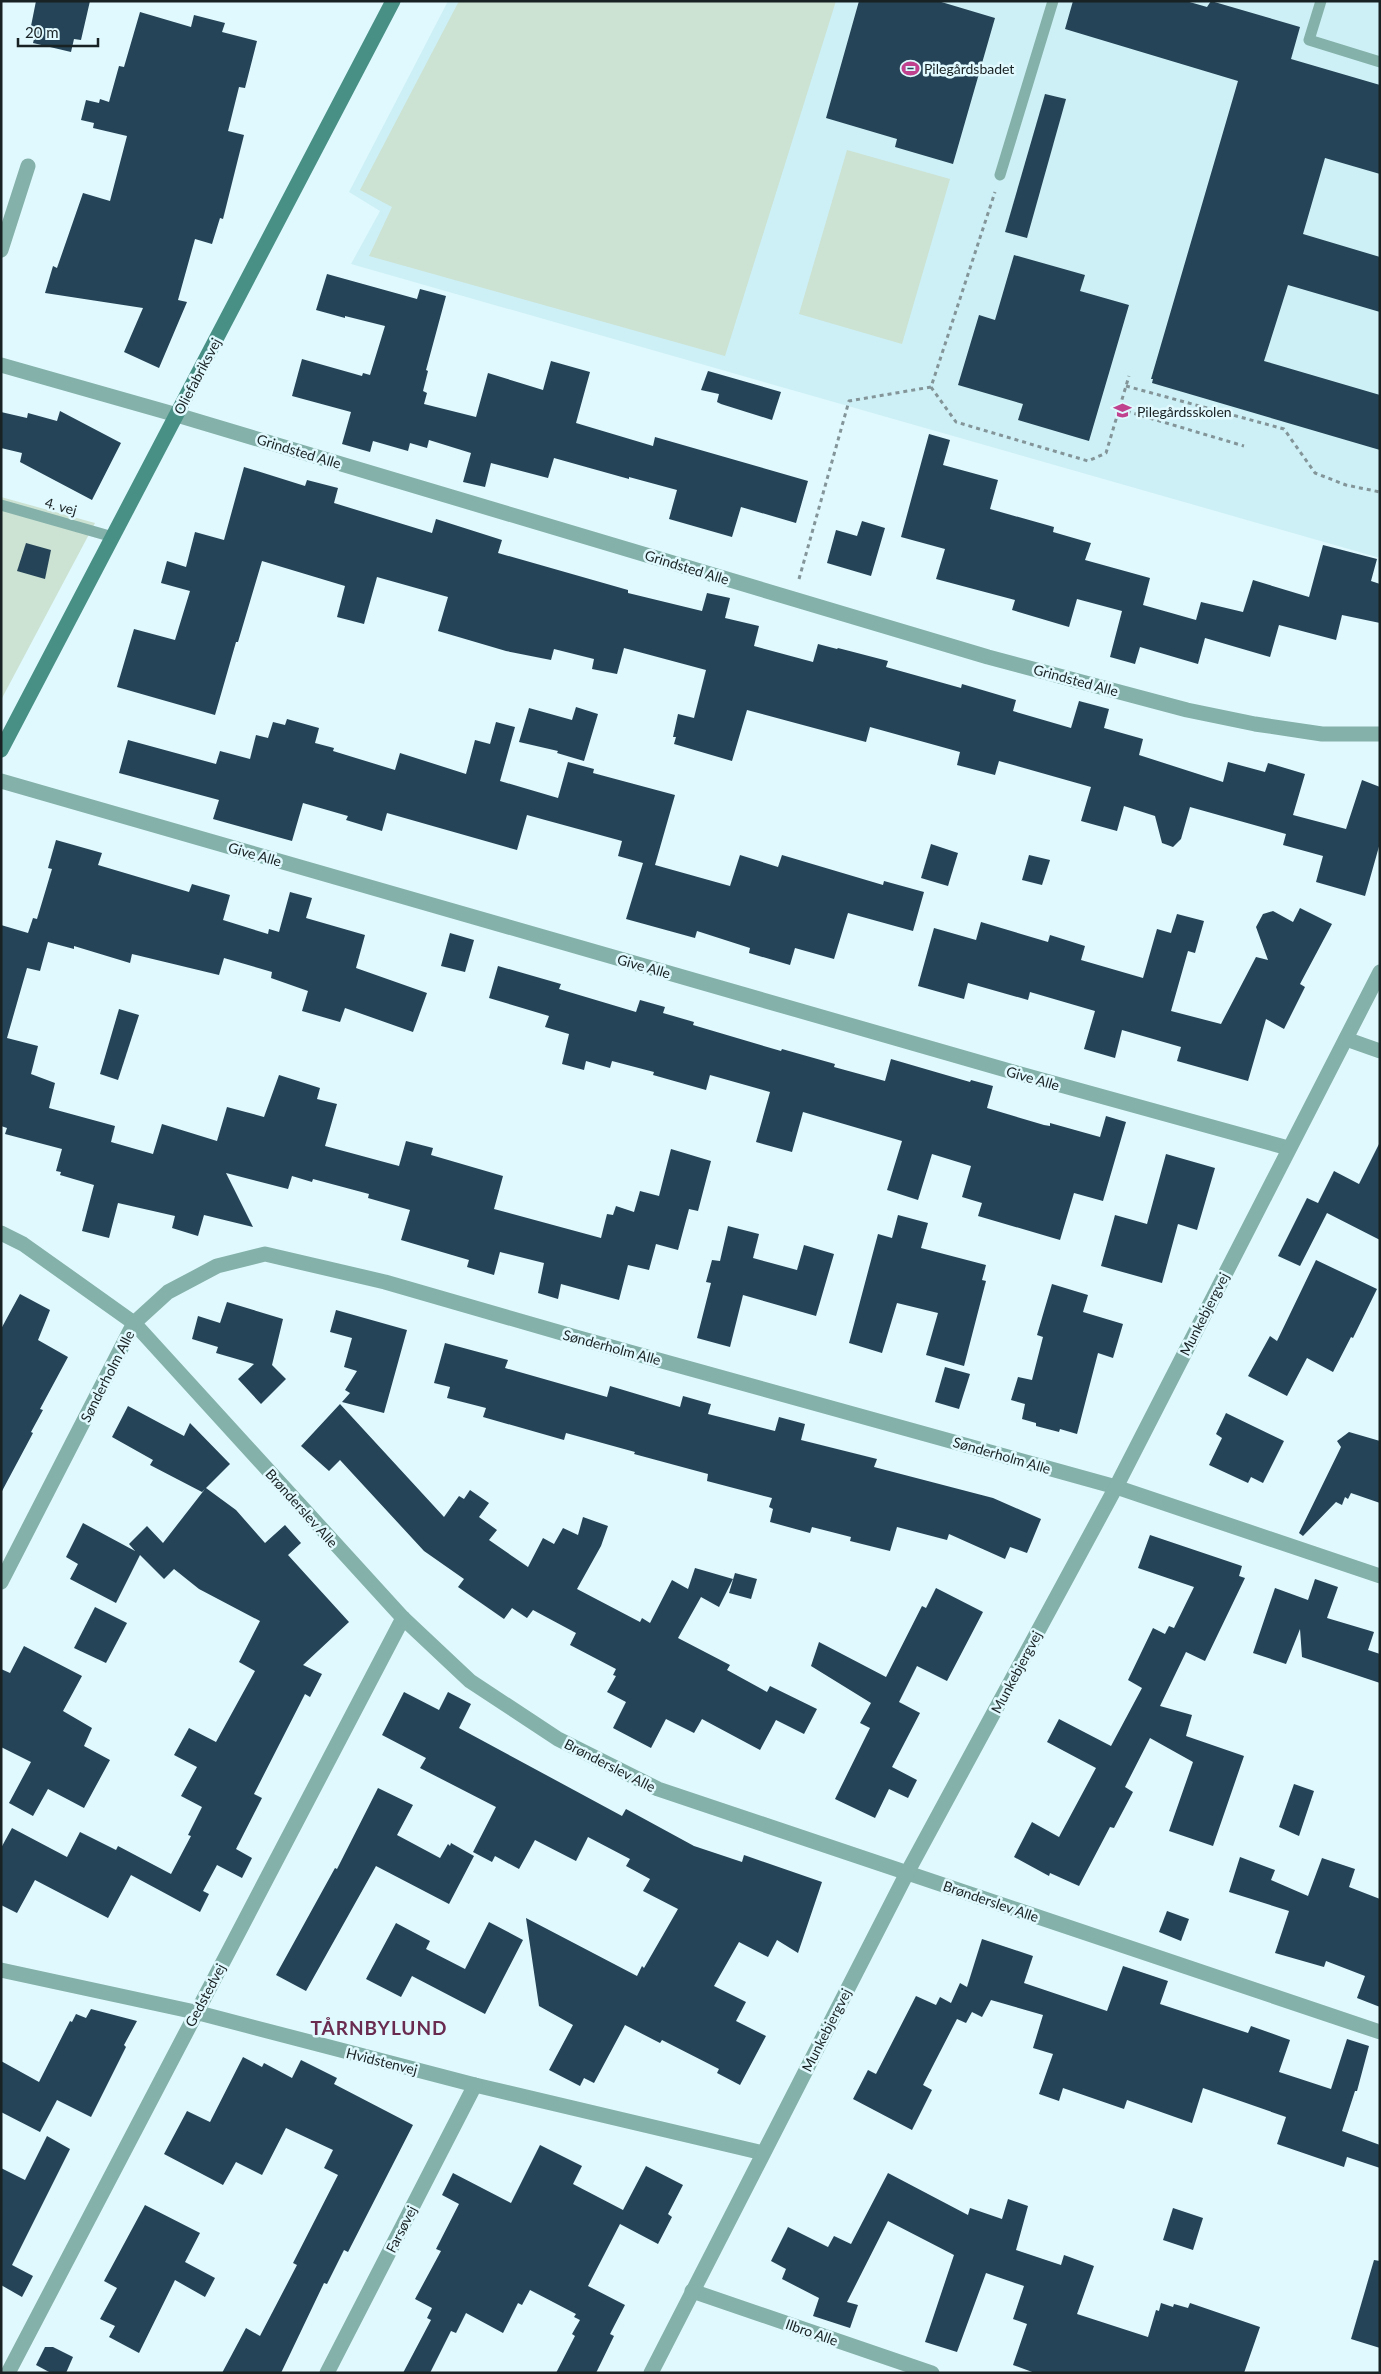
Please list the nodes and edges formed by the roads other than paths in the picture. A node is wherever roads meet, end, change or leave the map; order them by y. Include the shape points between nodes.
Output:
1 (393, 1) edge
2 (1052, 1) edge
3 (1320, 1) edge
4 (1380, 62) edge
5 (28, 166) dead end
6 (1000, 175) road end
7 (1, 250) edge
8 (1, 365) edge
9 (177, 415) junction
10 (1, 505) edge
11 (113, 537) junction
12 (1380, 734) edge
13 (1, 750) edge
14 (1, 781) edge
15 (1380, 972) edge
16 (1346, 1039) junction
17 (1380, 1051) edge
18 (1288, 1148) junction
19 (1, 1233) edge
20 (134, 1323) junction
21 (1116, 1487) junction
22 (1380, 1576) edge
23 (1, 1582) edge
24 (403, 1618) junction
25 (908, 1873) junction
26 (1, 1970) edge
27 (195, 2012) junction
28 (1380, 2032) edge
29 (475, 2085) junction
30 (762, 2153) junction
31 (692, 2291) junction
32 (8, 2373) edge
33 (327, 2373) edge
34 (651, 2373) edge
35 (932, 2373) edge

1 - 9 street, Oliefabriksvej
2 - 6 lane
3 - 4 lane via 1309,40
5 - 7 street
8 - 9 street, Grindsted Alle
9 - 11 street, Oliefabriksvej
9 - 12 street, Grindsted Alle via 988,657 1187,710 1322,734
10 - 11 lane, 4. vej
11 - 13 street, Oliefabriksvej
14 - 18 street, Give Alle
15 - 16 street, Munkebjergvej
16 - 17 street
16 - 18 street, Munkebjergvej
18 - 21 street, Munkebjergvej
19 - 20 street, Brønderslev Alle via 23,1244
20 - 21 street, Sønderholm Alle via 168,1292 192,1279 217,1266 265,1254 385,1282
20 - 23 street, Sønderholm Alle
20 - 24 street, Brønderslev Alle
21 - 22 street, Sønderholm Alle
21 - 25 street, Munkebjergvej
24 - 25 street, Brønderslev Alle via 470,1681 558,1739 650,1785
24 - 27 street, Gedstedvej
25 - 28 street, Brønderslev Alle
25 - 30 street, Munkebjergvej
26 - 27 street, Hvidstenvej
27 - 29 street, Hvidstenvej
27 - 32 street, Gedstedvej
29 - 30 street, Hvidstenvej
29 - 33 street, Farsøvej
30 - 31 street, Munkebjergvej
31 - 34 street, Munkebjergvej
31 - 35 street, Ilbro Alle

